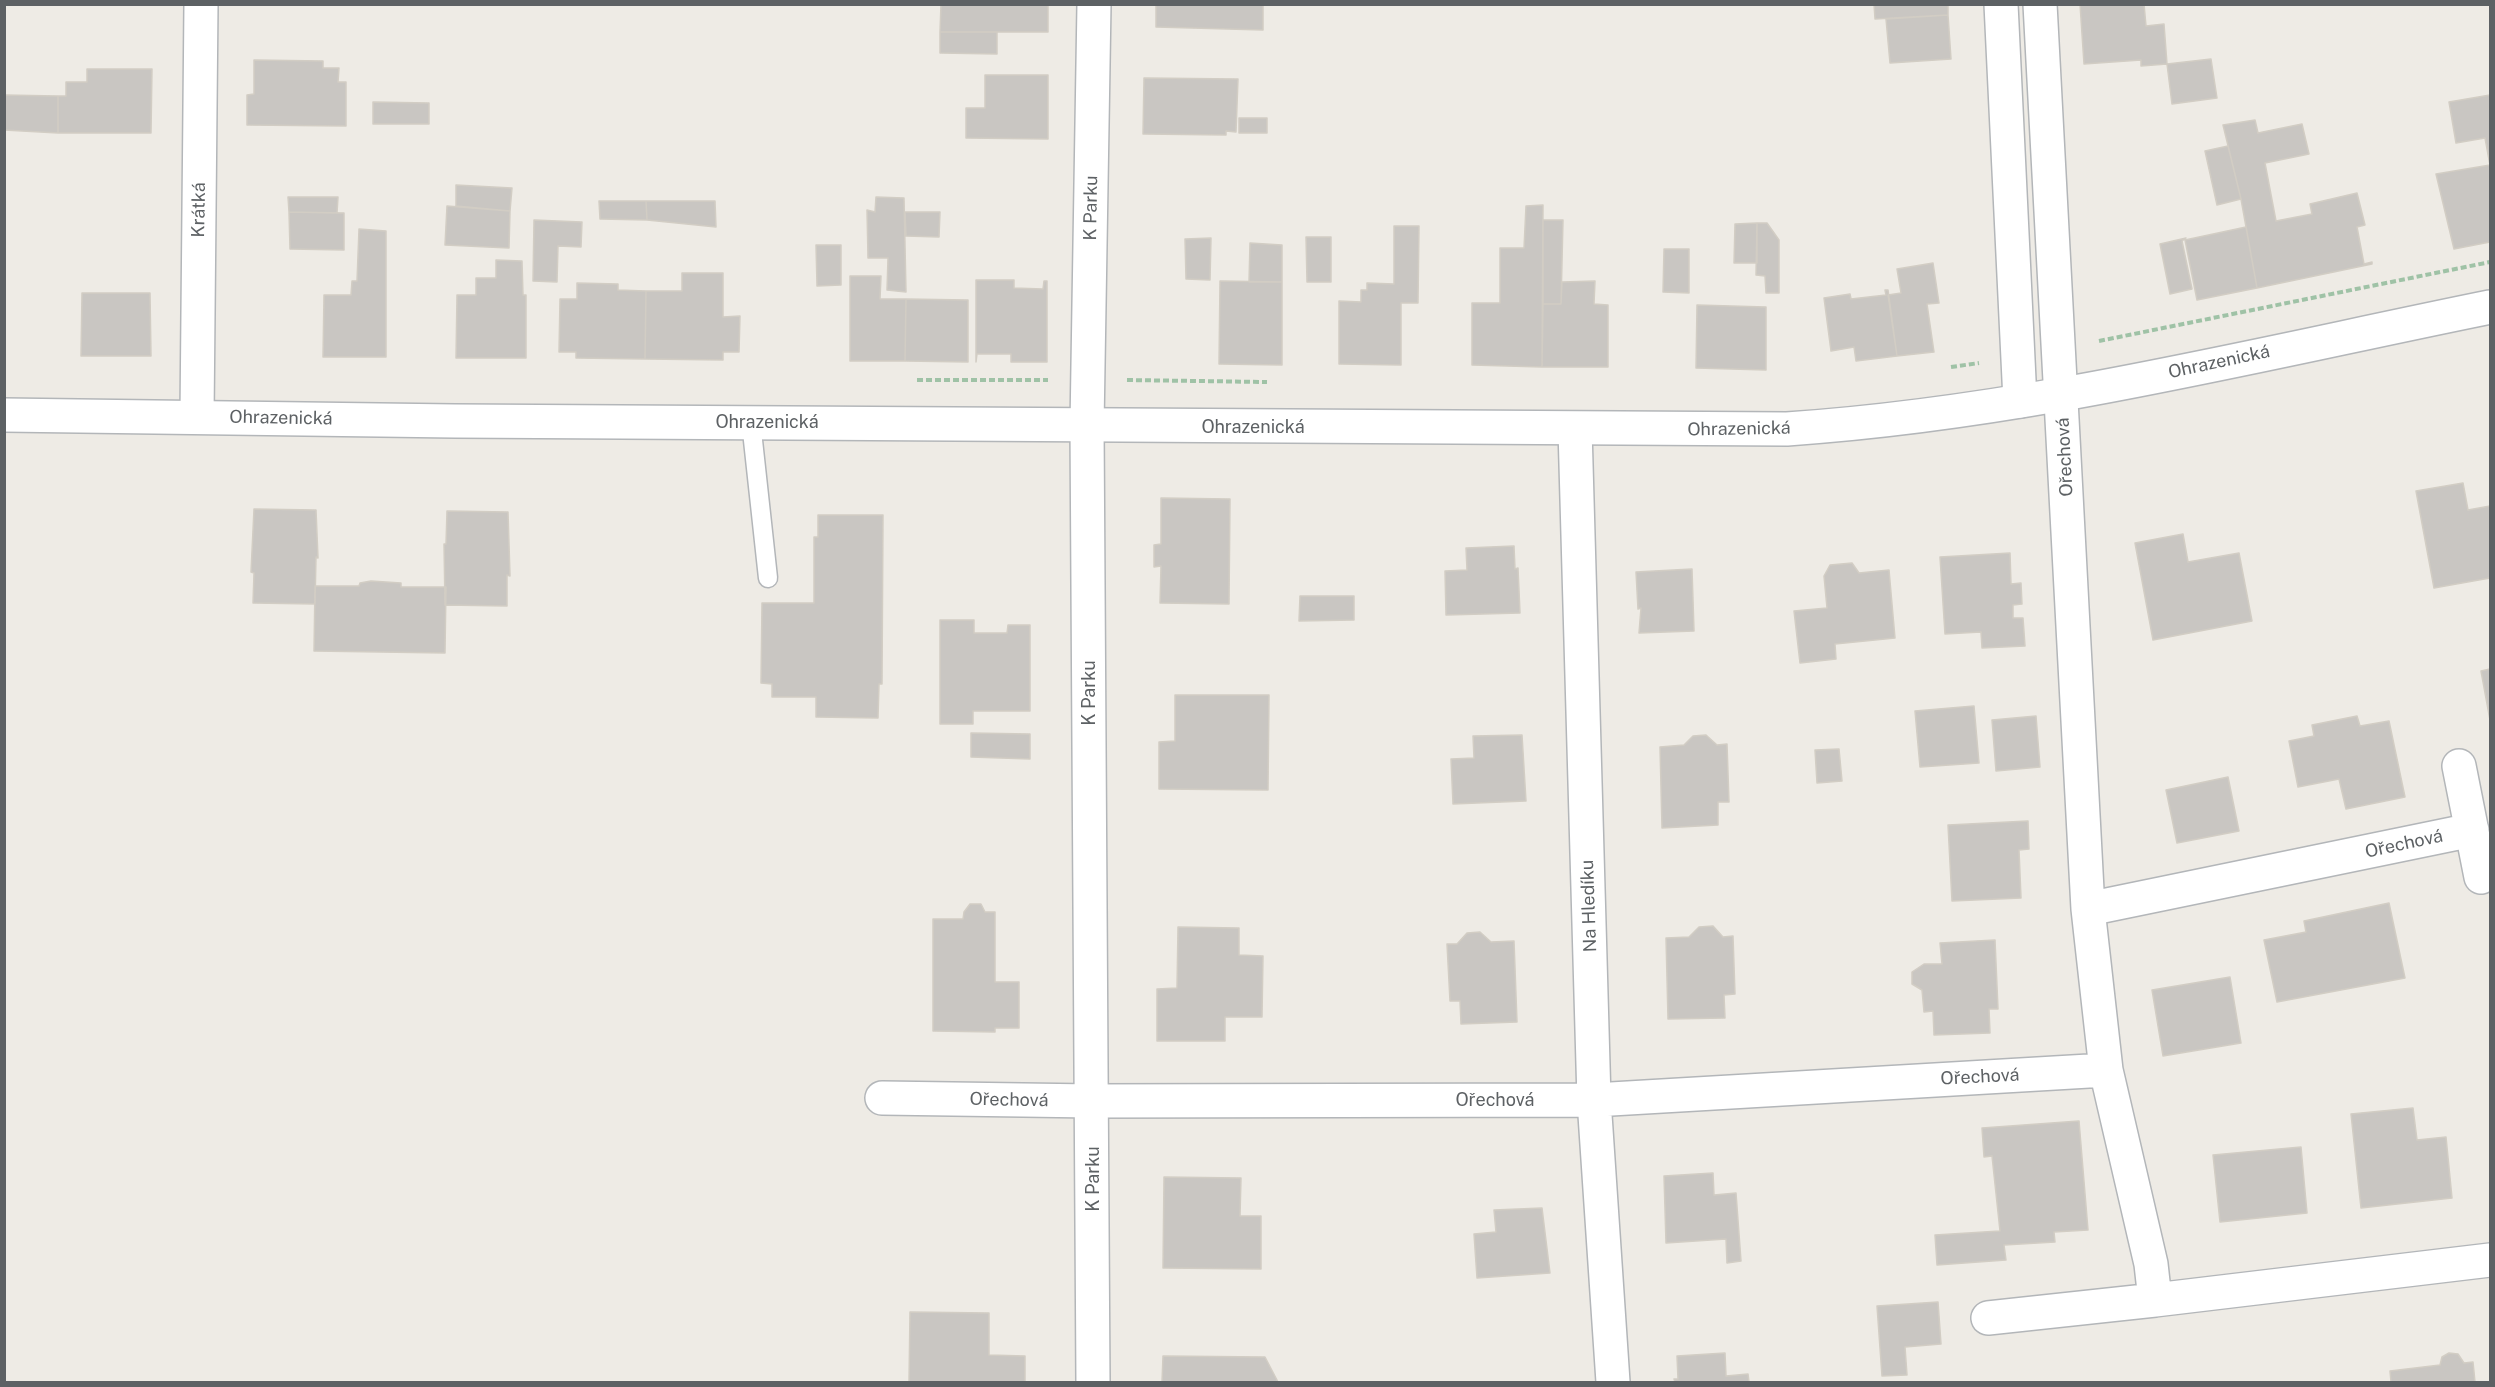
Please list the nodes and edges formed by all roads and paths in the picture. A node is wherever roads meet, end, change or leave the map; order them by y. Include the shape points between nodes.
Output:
1 (201, 4) edge
2 (1094, 4) edge
3 (2001, 4) edge
4 (2040, 4) edge
5 (2490, 262) edge
6 (2490, 307) edge
7 (2059, 348) junction
8 (2017, 356) junction
9 (1944, 369) dead end
10 (1088, 379) junction
11 (1279, 382) dead end
12 (2062, 394) junction
13 (2020, 401) junction
14 (4, 415) edge
15 (197, 416) junction
16 (751, 422) junction
17 (1087, 425) junction
18 (1575, 429) junction
19 (768, 579) dead end
20 (2459, 766) dead end
21 (2472, 830) junction
22 (2481, 877) dead end
23 (2088, 909) junction
24 (2106, 1070) junction
25 (882, 1098) dead end
26 (1594, 1100) junction
27 (1093, 1101) junction
28 (2490, 1260) edge
29 (2155, 1300) junction
30 (1989, 1318) dead end
31 (1093, 1383) edge
32 (1613, 1383) edge

1 - 15 street, Krátká
2 - 10 street, K Parku
3 - 8 street
4 - 7 street, Ořechová
5 - 7 path
6 - 12 street, Ohrazenická
7 - 12 street, Ořechová
8 - 9 path
8 - 13 street
10 - 11 path
10 - 17 street, K Parku
12 - 13 street, Ohrazenická
12 - 23 street, Ořechová
13 - 18 street, Ohrazenická via 1868,424 1787,429
14 - 15 street, Ohrazenická
15 - 16 street, Ohrazenická
16 - 17 street, Ohrazenická
16 - 19 lane
17 - 18 street, Ohrazenická
17 - 27 street, K Parku
18 - 26 street, Na Hledíku
20 - 21 street
21 - 22 street
21 - 23 street, Ořechová
23 - 24 street, Ořechová
24 - 26 street, Ořechová
24 - 29 street, Ořechová via 2151,1264
25 - 27 street, Ořechová
26 - 27 street, Ořechová
26 - 32 street, Na Hledíku
27 - 31 street, K Parku
28 - 29 street
29 - 30 street

